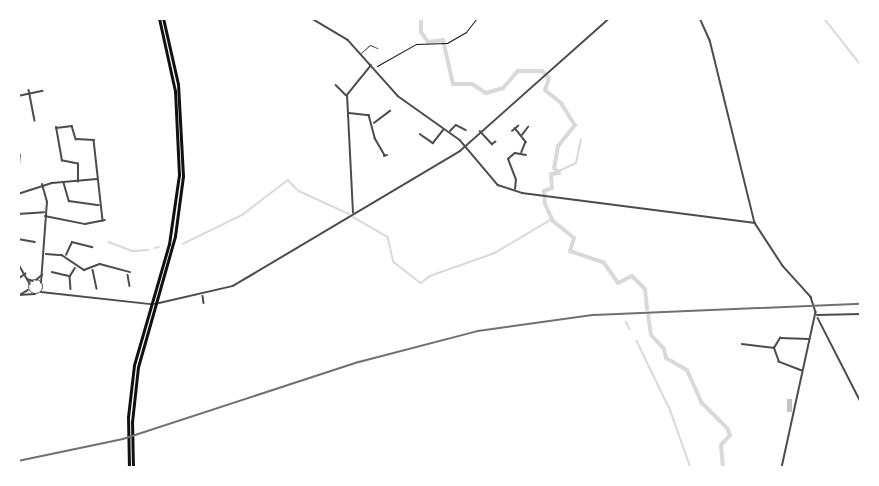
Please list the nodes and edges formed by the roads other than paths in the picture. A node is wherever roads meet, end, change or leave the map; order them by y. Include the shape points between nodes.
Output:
1 (161, 18) edge
2 (311, 18) edge
3 (610, 18) edge
4 (700, 18) edge
5 (376, 48) dead end
6 (360, 54) junction
7 (371, 65) junction
8 (336, 85) dead end
9 (42, 91) dead end
10 (29, 92) junction
11 (347, 95) junction
12 (18, 96) edge
13 (387, 112) dead end
14 (348, 113) junction
15 (35, 120) dead end
16 (374, 123) junction
17 (528, 127) dead end
18 (444, 129) junction
19 (466, 130) dead end
20 (480, 131) junction
21 (512, 131) dead end
22 (449, 132) junction
23 (420, 134) dead end
24 (522, 135) junction
25 (495, 141) dead end
26 (492, 144) junction
27 (465, 146) junction
28 (490, 147) dead end
29 (522, 153) junction
30 (20, 155) dead end
31 (526, 155) dead end
32 (385, 156) dead end
33 (18, 176) edge
34 (98, 178) junction
35 (64, 182) junction
36 (78, 182) junction
37 (42, 185) junction
38 (515, 191) junction
39 (18, 194) edge
40 (100, 205) junction
41 (18, 214) edge
42 (44, 214) junction
43 (353, 214) junction
44 (755, 223) junction
45 (18, 239) edge
46 (35, 242) dead end
47 (92, 247) dead end
48 (18, 251) edge
49 (46, 254) junction
50 (18, 255) edge
51 (65, 256) junction
52 (99, 260) dead end
53 (18, 263) edge
54 (100, 264) junction
55 (75, 267) junction
56 (93, 269) junction
57 (52, 272) dead end
58 (25, 274) junction
59 (43, 274) junction
60 (70, 276) junction
61 (27, 278) junction
62 (18, 279) edge
63 (34, 281) junction
64 (30, 284) junction
65 (42, 284) junction
66 (130, 286) dead end
67 (76, 287) dead end
68 (29, 288) junction
69 (97, 289) dead end
70 (41, 292) junction
71 (54, 293) junction
72 (35, 294) junction
73 (18, 295) edge
74 (201, 296) junction
75 (204, 303) dead end
76 (816, 313) junction
77 (861, 314) edge
78 (818, 318) dead end
79 (810, 339) junction
80 (742, 344) dead end
81 (774, 348) junction
82 (802, 371) junction
83 (861, 402) edge
84 (131, 468) edge
85 (782, 468) edge

1 - 84 highway via 180,106 182,188 173,244 138,367 130,434
2 - 6 street via 348,40
3 - 20 street
4 - 44 street via 710,40
5 - 6 lane via 370,45
6 - 7 street
7 - 11 street
7 - 18 street via 399,96
8 - 11 street
9 - 10 street
10 - 12 street
10 - 15 street
11 - 14 street
13 - 16 street
14 - 16 street via 365,113
14 - 43 street
16 - 32 street via 375,138
17 - 24 street
18 - 22 street
18 - 23 street via 433,143
19 - 22 street via 456,125
20 - 26 street
20 - 27 street
21 - 24 street via 516,127
22 - 27 street
24 - 29 street via 526,142
25 - 26 street
26 - 28 street
27 - 38 street via 493,182
27 - 43 street
29 - 31 street
29 - 38 street via 512,155 508,162 516,180
30 - 33 street
34 - 36 street
34 - 36 street via 94,140 76,139 72,126 56,128 62,162 78,165
34 - 40 street
35 - 36 street
35 - 37 street
35 - 40 street via 69,201
37 - 39 street
37 - 42 street via 47,202
38 - 44 street
40 - 42 street via 104,220 85,225
41 - 42 street
42 - 49 street
43 - 74 street via 233,286
44 - 76 street via 783,266 812,299
45 - 46 street
47 - 51 street via 71,242
48 - 50 street
49 - 51 street
49 - 59 street
51 - 55 street
52 - 54 street
53 - 58 street
54 - 56 street
54 - 66 street via 129,273
55 - 56 street
55 - 60 street
56 - 69 street
57 - 60 street
58 - 61 street
58 - 62 street
59 - 63 street
59 - 65 street
60 - 67 street via 71,288
61 - 63 street
61 - 64 street
63 - 64 street
63 - 65 street
64 - 68 street
65 - 70 street
65 - 71 street
68 - 72 street
68 - 73 street
70 - 71 street
70 - 72 street
71 - 74 street via 136,304 163,304
72 - 73 street
74 - 75 street
76 - 77 street
76 - 79 street
78 - 83 street
79 - 81 street via 784,338
79 - 82 street
80 - 81 street
81 - 82 street via 779,362
82 - 85 street

